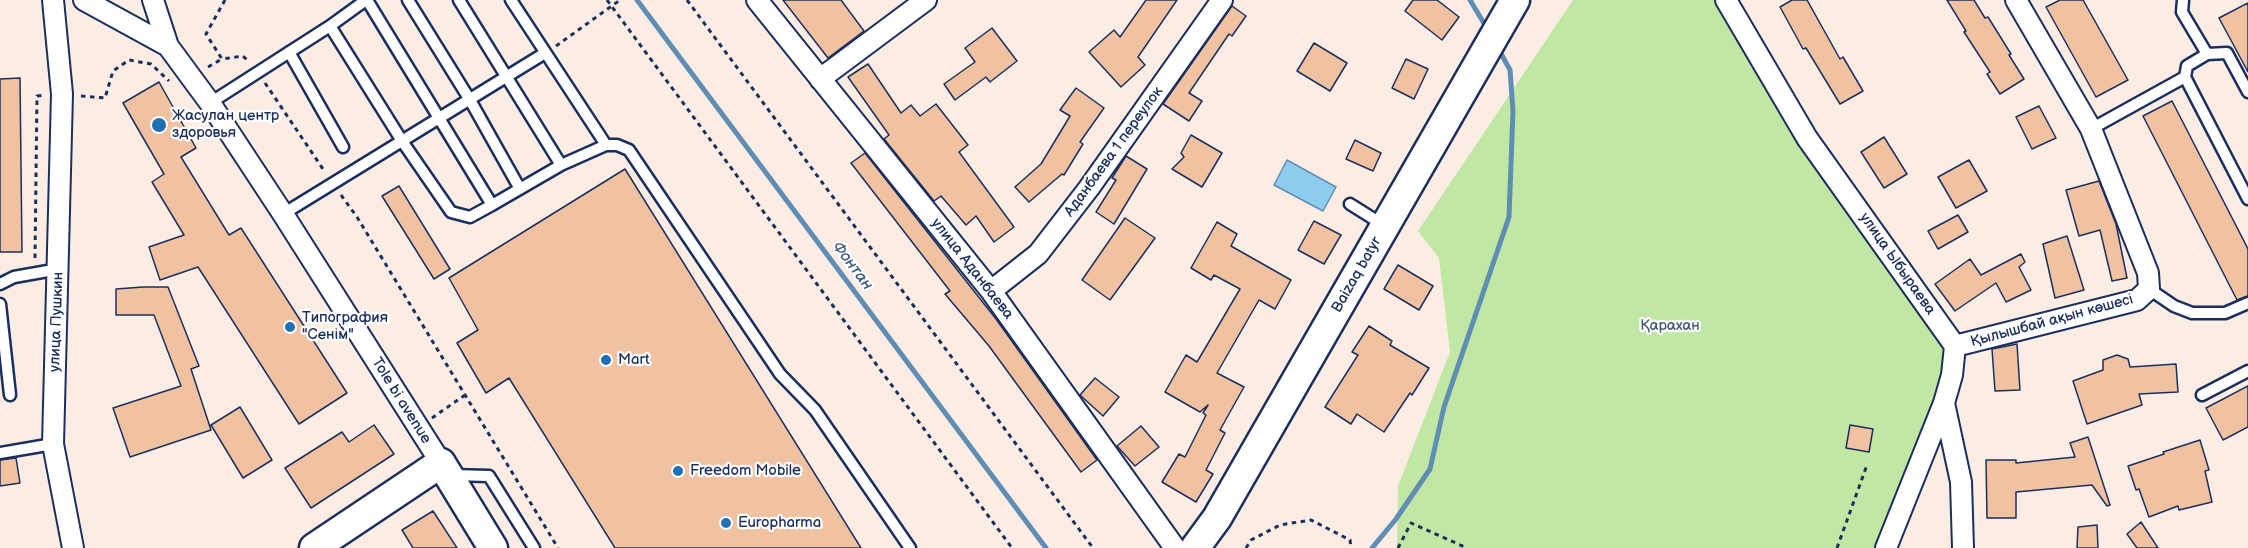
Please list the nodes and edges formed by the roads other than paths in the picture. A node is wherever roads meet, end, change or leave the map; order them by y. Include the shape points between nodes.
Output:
1 (53, 0) edge
2 (84, 0) edge
3 (153, 0) edge
4 (367, 0) edge
5 (408, 0) edge
6 (459, 0) edge
7 (511, 0) edge
8 (757, 0) edge
9 (926, 0) edge
10 (1222, 0) edge
11 (1515, 0) edge
12 (1726, 0) edge
13 (2016, 0) edge
14 (2183, 0) edge
15 (330, 26) junction
16 (168, 46) junction
17 (289, 52) junction
18 (545, 53) junction
19 (2207, 54) junction
20 (2185, 77) junction
21 (820, 78) junction
22 (506, 79) junction
23 (2248, 92) edge
24 (470, 100) junction
25 (210, 104) junction
26 (438, 118) junction
27 (2091, 129) junction
28 (402, 141) junction
29 (606, 145) junction
30 (343, 147) dead end
31 (561, 165) junction
32 (520, 189) junction
33 (2248, 199) edge
34 (1350, 204) dead end
35 (492, 205) junction
36 (283, 214) junction
37 (1385, 226) junction
38 (59, 269) junction
39 (0, 284) edge
40 (2149, 289) junction
41 (992, 291) junction
42 (2248, 303) edge
43 (0, 304) edge
44 (1955, 346) junction
45 (2248, 371) edge
46 (10, 395) dead end
47 (2202, 395) dead end
48 (1944, 403) junction
49 (53, 444) junction
50 (0, 453) edge
51 (444, 469) junction
52 (73, 548) edge
53 (314, 548) edge
54 (494, 548) edge
55 (534, 548) edge
56 (910, 548) edge
57 (1175, 548) edge
58 (1195, 548) edge
59 (1886, 548) edge
60 (1963, 548) edge

1 - 38 street, улица Пушкин via 63,94
2 - 16 street
3 - 16 street
4 - 15 lane
4 - 26 lane
5 - 24 lane
6 - 22 lane
7 - 18 lane
8 - 21 street, улица Аданбаева
9 - 21 street
10 - 41 street, Аданбаева 1 переулок via 1038,254
11 - 37 street, Baizaq batyr
12 - 44 street, улица Ыбыраева via 1807,138
13 - 27 street, Қылышбай ақын көшесі
14 - 19 lane via 2182,12
15 - 17 lane
15 - 28 lane
16 - 25 street, Tole bi avenue
17 - 25 lane
17 - 30 lane
18 - 22 lane
18 - 29 lane
19 - 20 lane via 2187,66
19 - 23 lane via 2227,53
20 - 27 lane
20 - 33 lane
21 - 41 street, улица Аданбаева
22 - 24 lane
22 - 31 lane
24 - 26 lane
24 - 32 lane
25 - 36 street, Tole bi avenue
26 - 28 lane
26 - 35 lane
27 - 40 street, Қылышбай ақын көшесі via 2148,273
28 - 35 lane via 451,212 470,217
28 - 36 lane
29 - 31 lane
29 - 56 lane via 629,150 780,374 815,410
31 - 32 lane
32 - 35 lane
34 - 37 lane
36 - 51 street, Tole bi avenue
37 - 58 street, Baizaq batyr via 1217,518
38 - 39 lane via 14,277
38 - 49 street, улица Пушкин
40 - 42 lane via 2192,313 2225,313
40 - 44 street, Қылышбай ақын көшесі via 2137,300
41 - 57 street, улица Аданбаева
43 - 46 lane
44 - 48 street
45 - 47 lane
48 - 59 street
48 - 60 street via 1961,482
49 - 50 lane
49 - 52 street, улица Пушкин
51 - 53 street
51 - 54 street, Tole bi avenue
51 - 55 lane via 489,476

